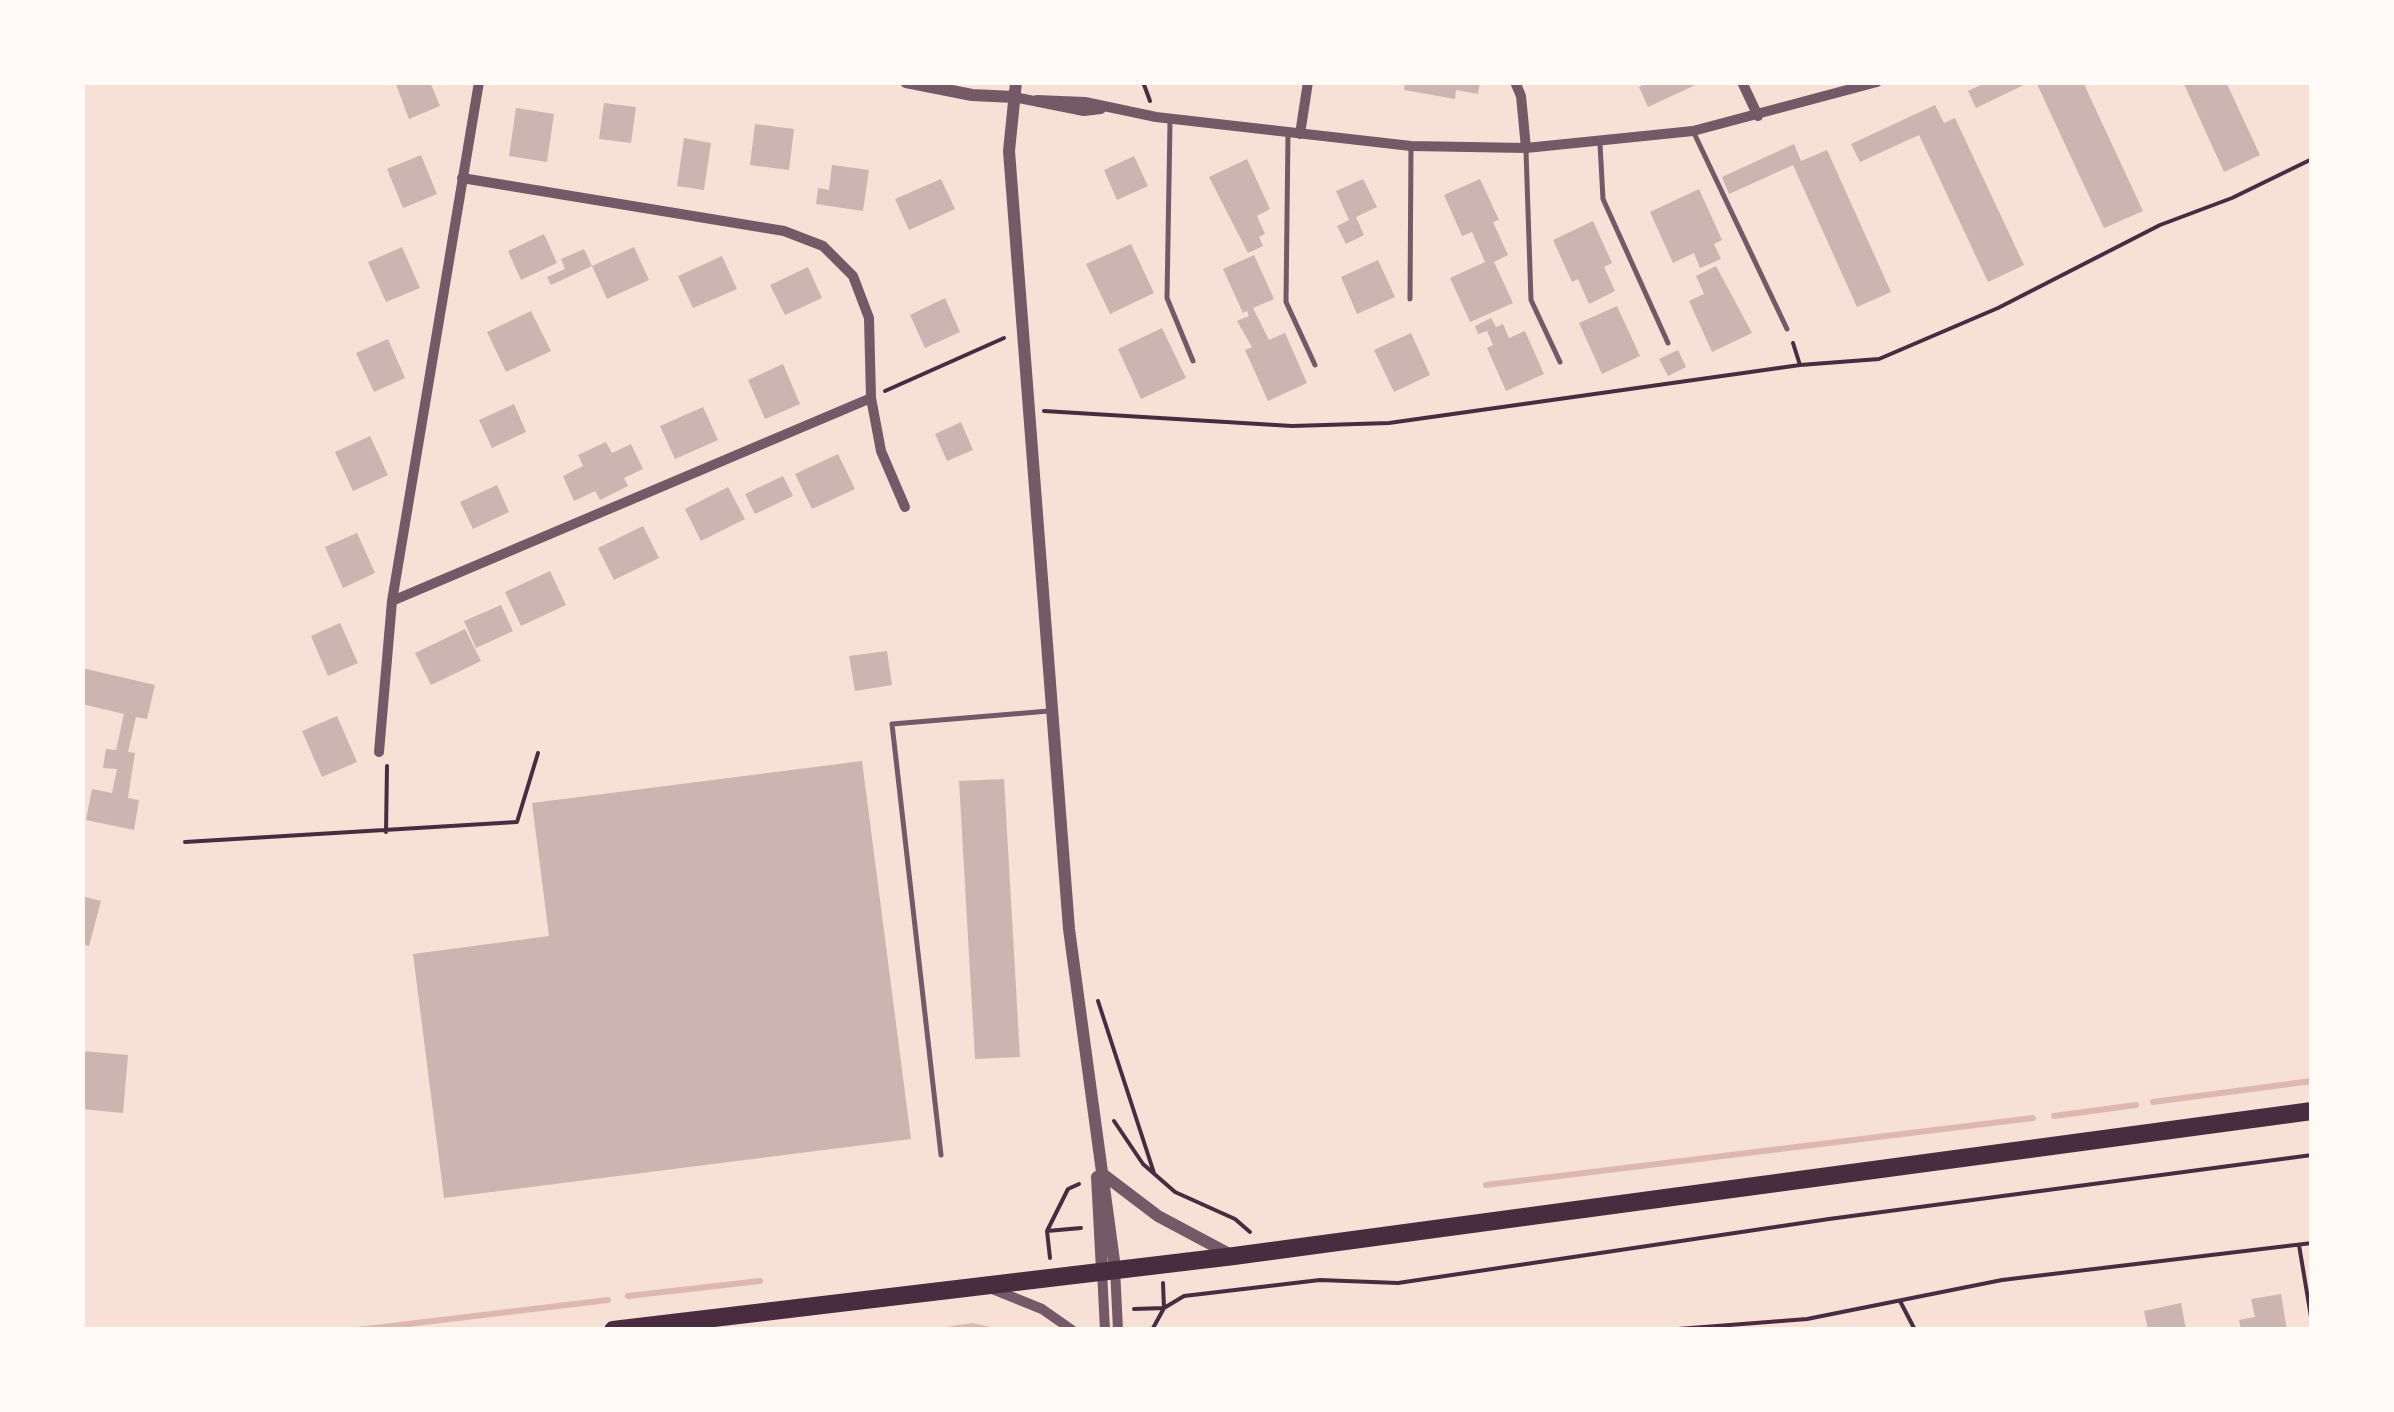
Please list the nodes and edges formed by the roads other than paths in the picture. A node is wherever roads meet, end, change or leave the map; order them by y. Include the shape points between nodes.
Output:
1 (479, 82) edge
2 (906, 82) edge
3 (922, 82) edge
4 (949, 82) edge
5 (1308, 82) edge
6 (1515, 82) edge
7 (1742, 82) edge
8 (913, 84) edge
9 (1871, 84) edge
10 (1015, 90) edge
11 (993, 94) junction
12 (1758, 116) junction
13 (1170, 118) junction
14 (1693, 131) junction
15 (1294, 133) junction
16 (1600, 144) junction
17 (1412, 146) junction
18 (1526, 148) junction
19 (462, 178) junction
20 (1410, 299) dead end
21 (1787, 329) road end
22 (1668, 343) dead end
23 (1193, 361) dead end
24 (1560, 362) dead end
25 (1315, 365) dead end
26 (871, 398) junction
27 (905, 507) dead end
28 (392, 601) junction
29 (1052, 711) junction
30 (379, 752) road end
31 (2312, 1111) edge
32 (941, 1155) dead end
33 (1100, 1175) junction
34 (1234, 1256) junction
35 (1108, 1269) junction
36 (980, 1284) junction
37 (613, 1330) edge
38 (1072, 1330) edge
39 (1106, 1330) edge
40 (1118, 1330) edge

1 - 19 street
2 - 8 street
3 - 8 street
4 - 11 street
5 - 15 street
6 - 18 street
7 - 12 street
8 - 11 street
9 - 12 street
10 - 11 street
10 - 13 street via 1084,112
10 - 29 street via 1010,151
12 - 14 street
13 - 15 street
13 - 23 lane via 1167,298
14 - 16 street
14 - 21 lane
15 - 17 street
15 - 25 lane via 1286,302
16 - 18 street
16 - 22 lane via 1603,199
17 - 18 street
17 - 20 lane
18 - 24 lane via 1531,300
19 - 26 street via 784,232 822,246 853,276 869,318
19 - 28 street
26 - 27 street via 881,451
26 - 28 street
28 - 30 street
29 - 32 lane via 892,724
29 - 33 street via 1069,929
31 - 34 main road
33 - 34 street via 1158,1216
33 - 35 street
34 - 35 main road
35 - 36 main road
35 - 39 street
35 - 40 street
36 - 37 main road
36 - 38 street via 1042,1309

